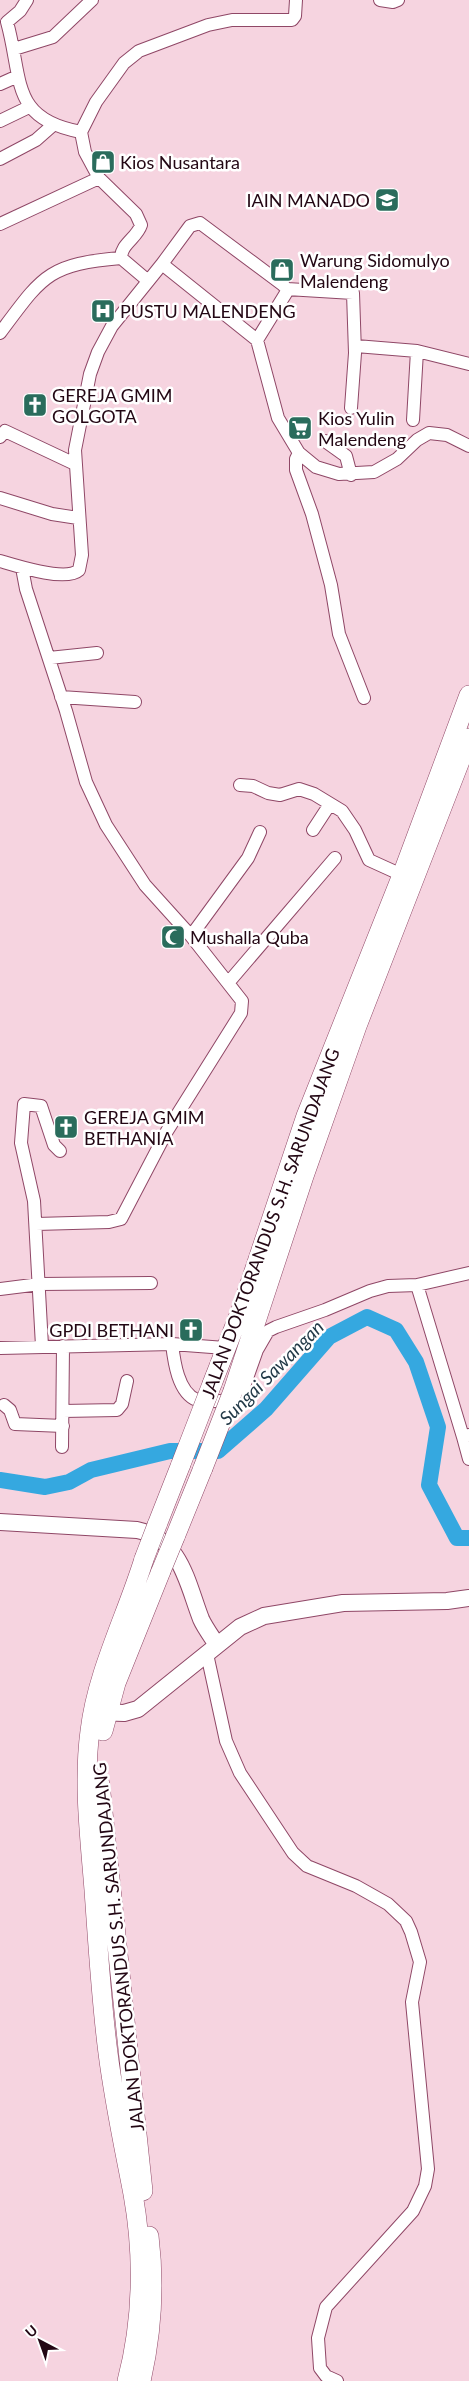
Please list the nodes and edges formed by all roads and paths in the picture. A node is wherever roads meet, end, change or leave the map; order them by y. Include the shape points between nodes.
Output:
1 (28, 0) edge
2 (92, 0) edge
3 (296, 0) edge
4 (380, 0) edge
5 (398, 0) edge
6 (4, 22) edge
7 (14, 49) junction
8 (18, 76) junction
9 (0, 84) edge
10 (28, 107) junction
11 (0, 121) edge
12 (53, 125) junction
13 (81, 132) junction
14 (0, 159) edge
15 (98, 178) junction
16 (0, 224) edge
17 (122, 253) junction
18 (162, 264) junction
19 (148, 280) junction
20 (291, 289) junction
21 (0, 333) edge
22 (257, 340) junction
23 (356, 346) junction
24 (417, 351) junction
25 (469, 364) edge
26 (351, 408) dead end
27 (413, 420) dead end
28 (2, 432) edge
29 (325, 441) dead end
30 (469, 446) edge
31 (299, 453) junction
32 (75, 464) junction
33 (351, 475) junction
34 (0, 498) edge
35 (78, 518) junction
36 (0, 561) edge
37 (22, 568) junction
38 (97, 653) dead end
39 (49, 658) junction
40 (469, 695) edge
41 (61, 696) junction
42 (364, 698) dead end
43 (136, 702) dead end
44 (469, 738) edge
45 (240, 786) dead end
46 (330, 804) junction
47 (313, 830) dead end
48 (260, 832) dead end
49 (335, 858) dead end
50 (402, 875) junction
51 (388, 928) junction
52 (191, 936) junction
53 (228, 983) junction
54 (60, 1151) dead end
55 (36, 1224) junction
56 (469, 1273) edge
57 (151, 1283) dead end
58 (40, 1284) junction
59 (417, 1285) junction
60 (0, 1288) edge
61 (307, 1316) junction
62 (255, 1323) junction
63 (172, 1344) junction
64 (42, 1346) junction
65 (63, 1346) junction
66 (0, 1348) edge
67 (226, 1348) junction
68 (126, 1381) dead end
69 (4, 1405) dead end
70 (63, 1411) junction
71 (63, 1426) junction
72 (466, 1436) edge
73 (62, 1447) dead end
74 (469, 1459) edge
75 (0, 1522) edge
76 (469, 1598) edge
77 (201, 1618) junction
78 (240, 1627) junction
79 (212, 1650) junction
80 (100, 1713) junction
81 (127, 2381) edge
82 (141, 2381) edge
83 (337, 2381) edge

1 - 6 street via 20,11
2 - 7 street via 53,37
3 - 13 street via 292,20 223,21 134,54 96,102
4 - 5 street
6 - 7 street
7 - 8 street
8 - 9 street
8 - 10 street
10 - 11 street
10 - 12 street
12 - 13 street
12 - 14 street via 36,140
13 - 15 street via 87,157
15 - 16 street
15 - 17 street via 136,214 141,225
17 - 19 street
17 - 21 street via 53,272 37,285
18 - 19 street
18 - 20 street via 190,226 200,223
18 - 22 street
19 - 32 street via 112,326 98,352 81,412
20 - 22 street
20 - 23 street via 354,293
22 - 31 street via 278,418
23 - 24 street
23 - 26 street
24 - 25 street
24 - 27 street
28 - 32 street
29 - 33 street via 346,456
30 - 33 street via 446,435 429,433 386,466 374,472
31 - 33 street via 321,469
31 - 42 street via 296,470 315,523 331,585 339,634
32 - 35 street
34 - 35 street via 28,508
35 - 37 street via 82,555 81,566 76,572 67,575
36 - 37 street
37 - 39 street
38 - 39 street
39 - 41 street
40 - 50 highway, JALAN DOKTORANDUS S.H. SARUNDAJANG
41 - 43 street
41 - 52 street via 86,782 106,825 136,874
44 - 51 highway, JALAN DOKTORANDUS S.H. SARUNDAJANG
45 - 46 street via 253,786 265,793 280,795 291,790 306,790
46 - 47 street
46 - 50 street via 348,818 370,860
48 - 52 street via 248,858
49 - 53 street
50 - 51 highway, JALAN DOKTORANDUS S.H. SARUNDAJANG
51 - 62 highway, JALAN DOKTORANDUS S.H. SARUNDAJANG
51 - 67 highway, JALAN DOKTORANDUS S.H. SARUNDAJANG via 306,1116
52 - 53 street
53 - 55 street via 242,1001 241,1013 167,1131 122,1219
54 - 55 street via 54,1145 42,1107 24,1104 21,1143 33,1194
55 - 58 street
56 - 59 street
57 - 58 street
58 - 60 street
58 - 64 street
59 - 61 street via 394,1285 370,1291
59 - 72 street
61 - 62 street
61 - 63 street via 268,1331 236,1400 199,1400 189,1394 182,1386
62 - 80 highway, JALAN DOKTORANDUS S.H. SARUNDAJANG, bridge via 233,1391 122,1667
63 - 65 street
63 - 67 street
64 - 65 street
64 - 66 street
65 - 70 street
67 - 80 highway, JALAN DOKTORANDUS S.H. SARUNDAJANG, bridge via 104,1672
68 - 70 street via 122,1404 117,1410
69 - 71 street via 10,1410 15,1424
70 - 71 street
71 - 73 street
72 - 74 street
75 - 77 main road via 138,1530 157,1536 179,1559
76 - 78 main road via 343,1603 264,1616
77 - 78 main road via 222,1631
77 - 79 main road
78 - 79 main road
79 - 80 main road via 138,1709 124,1714
79 - 83 street via 226,1740 246,1786 287,1846 307,1866 356,1886 388,1904 406,1921 419,1952 420,1970 412,2002 428,2169 425,2186 413,2211 326,2307 318,2338 320,2368 326,2376
80 - 81 highway, JALAN DOKTORANDUS S.H. SARUNDAJANG via 90,1732 89,1798 101,1985 118,2124 133,2195 140,2276 138,2322
80 - 82 highway, JALAN DOKTORANDUS S.H. SARUNDAJANG via 99,1775 153,2266 151,2323

